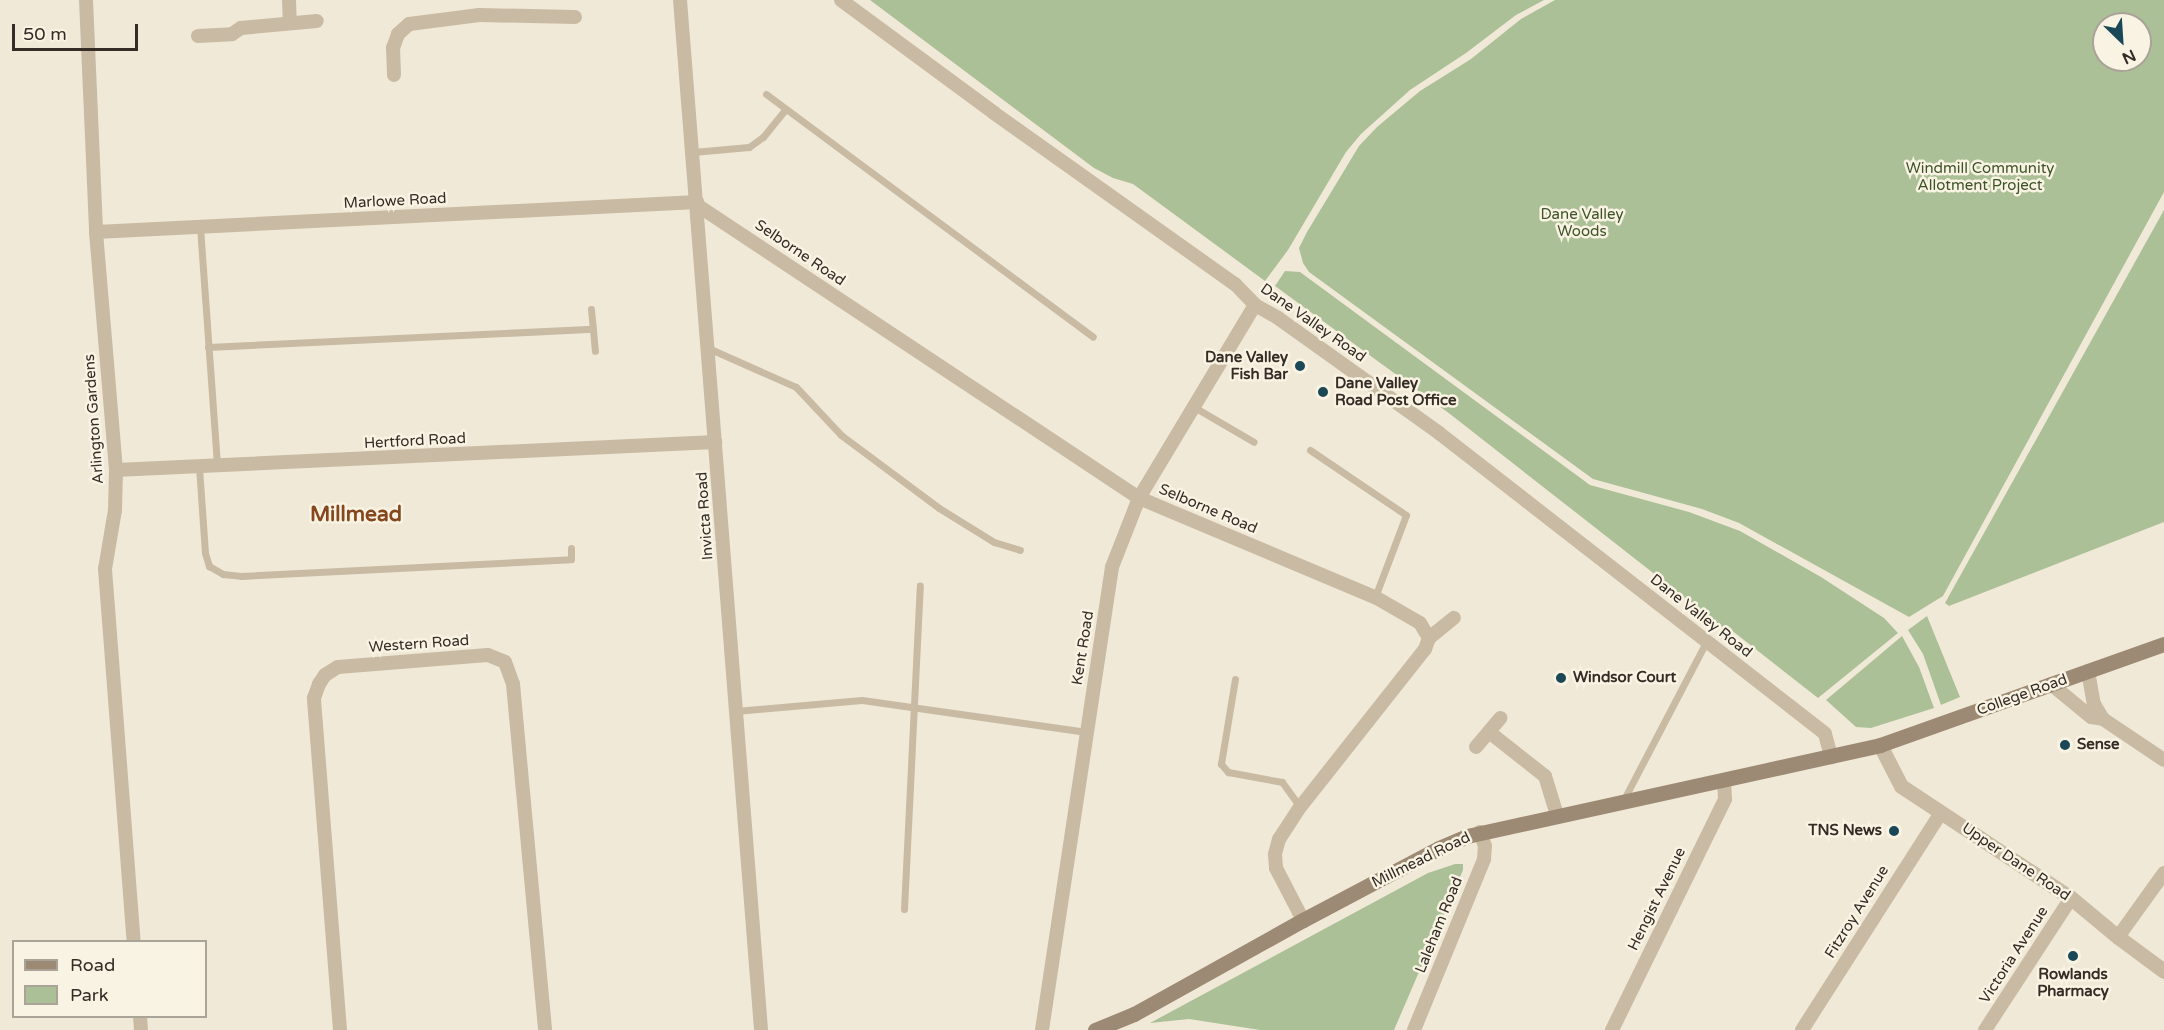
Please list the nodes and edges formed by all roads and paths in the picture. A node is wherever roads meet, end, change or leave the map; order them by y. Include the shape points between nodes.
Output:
1 (86, 0) edge
2 (289, 0) edge
3 (478, 0) edge
4 (680, 0) edge
5 (841, 0) edge
6 (479, 15) junction
7 (575, 17) dead end
8 (317, 21) dead end
9 (290, 23) junction
10 (198, 36) dead end
11 (394, 75) dead end
12 (766, 94) dead end
13 (786, 109) junction
14 (693, 152) junction
15 (697, 203) junction
16 (200, 227) junction
17 (96, 232) junction
18 (1255, 305) junction
19 (591, 309) dead end
20 (593, 329) junction
21 (1093, 337) dead end
22 (208, 347) junction
23 (708, 348) junction
24 (595, 351) dead end
25 (1193, 406) junction
26 (715, 442) junction
27 (1254, 442) dead end
28 (1310, 450) dead end
29 (199, 467) junction
30 (217, 467) junction
31 (116, 470) junction
32 (1139, 498) junction
33 (571, 548) dead end
34 (1020, 550) dead end
35 (920, 585) dead end
36 (1375, 597) junction
37 (1454, 618) dead end
38 (1429, 638) junction
39 (1706, 642) junction
40 (2164, 644) edge
41 (2088, 671) junction
42 (1235, 679) dead end
43 (2051, 684) junction
44 (913, 707) junction
45 (736, 711) junction
46 (1500, 718) dead end
47 (2103, 719) junction
48 (1087, 732) junction
49 (1489, 732) junction
50 (1880, 745) junction
51 (1476, 747) dead end
52 (1831, 757) junction
53 (2164, 760) edge
54 (1724, 781) junction
55 (1623, 800) junction
56 (1300, 807) junction
57 (1941, 813) junction
58 (1557, 815) junction
59 (1480, 832) junction
60 (2164, 873) edge
61 (2071, 898) junction
62 (904, 909) dead end
63 (1303, 920) junction
64 (2118, 938) junction
65 (134, 940) edge
66 (2164, 971) edge
67 (340, 1030) edge
68 (545, 1030) edge
69 (761, 1030) edge
70 (1042, 1030) edge
71 (1095, 1030) edge
72 (1414, 1030) edge
73 (1612, 1030) edge
74 (1802, 1030) edge
75 (1985, 1030) edge

1 - 17 street, Arlington Gardens
2 - 9 street
3 - 6 street
4 - 14 street, Invicta Road
5 - 18 street, Dane Valley Road via 1235,284
6 - 7 street
6 - 11 street via 409,24 398,34 393,48
8 - 9 street
9 - 10 street
12 - 13 lane
13 - 14 lane via 764,137 748,147
13 - 21 lane
14 - 15 street, Invicta Road
15 - 16 street, Marlowe Road
15 - 23 street, Invicta Road
15 - 32 street, Selborne Road
16 - 17 street, Marlowe Road
16 - 22 lane
17 - 31 street, Arlington Gardens
18 - 25 street, Kent Road
18 - 39 street, Dane Valley Road via 1439,433
19 - 20 lane
20 - 22 lane
20 - 24 lane
22 - 30 lane
23 - 26 street, Invicta Road
23 - 34 lane via 796,387 841,435 939,508 994,542
25 - 27 lane
25 - 32 street, Kent Road
26 - 30 street, Hertford Road
26 - 45 street, Invicta Road
28 - 36 lane via 1406,515
29 - 30 street, Hertford Road
29 - 31 street, Hertford Road
29 - 33 lane via 205,553 209,566 223,574 571,559
31 - 65 street, Arlington Gardens via 105,569
32 - 36 street, Selborne Road
32 - 48 street, Kent Road via 1113,567
35 - 44 lane
36 - 38 street, Selborne Road via 1420,623
37 - 38 street
38 - 56 street via 1425,649
39 - 52 street, Dane Valley Road via 1825,734
39 - 55 lane
40 - 41 main road, College Road
41 - 43 main road, College Road
41 - 47 street via 2094,704
42 - 56 lane via 1221,764 1228,772 1282,782
43 - 47 street via 2091,717
43 - 50 main road, College Road
44 - 45 lane via 862,700
44 - 48 lane
44 - 62 lane
45 - 69 street, Invicta Road
46 - 49 street
47 - 53 street
48 - 70 street, Kent Road
49 - 51 street
49 - 58 street via 1545,776
50 - 52 main road, Millmead Road
50 - 57 street, Upper Dane Road via 1901,786
52 - 54 main road, Millmead Road
54 - 55 main road, Millmead Road
54 - 73 street, Hengist Avenue via 1725,799
55 - 58 main road, Millmead Road
56 - 63 street via 1279,838 1275,854 1276,868
57 - 61 street, Upper Dane Road
57 - 74 street, Fitzroy Avenue
58 - 59 main road, Millmead Road
59 - 63 main road, Millmead Road via 1439,848
59 - 72 street, Laleham Road via 1484,859
60 - 64 street
61 - 64 street, Upper Dane Road
61 - 75 street, Victoria Avenue
63 - 71 main road, Millmead Road via 1134,1014
64 - 66 street, Upper Dane Road
67 - 68 street, Western Road via 314,698 319,684 338,667 488,655 505,662 513,684

